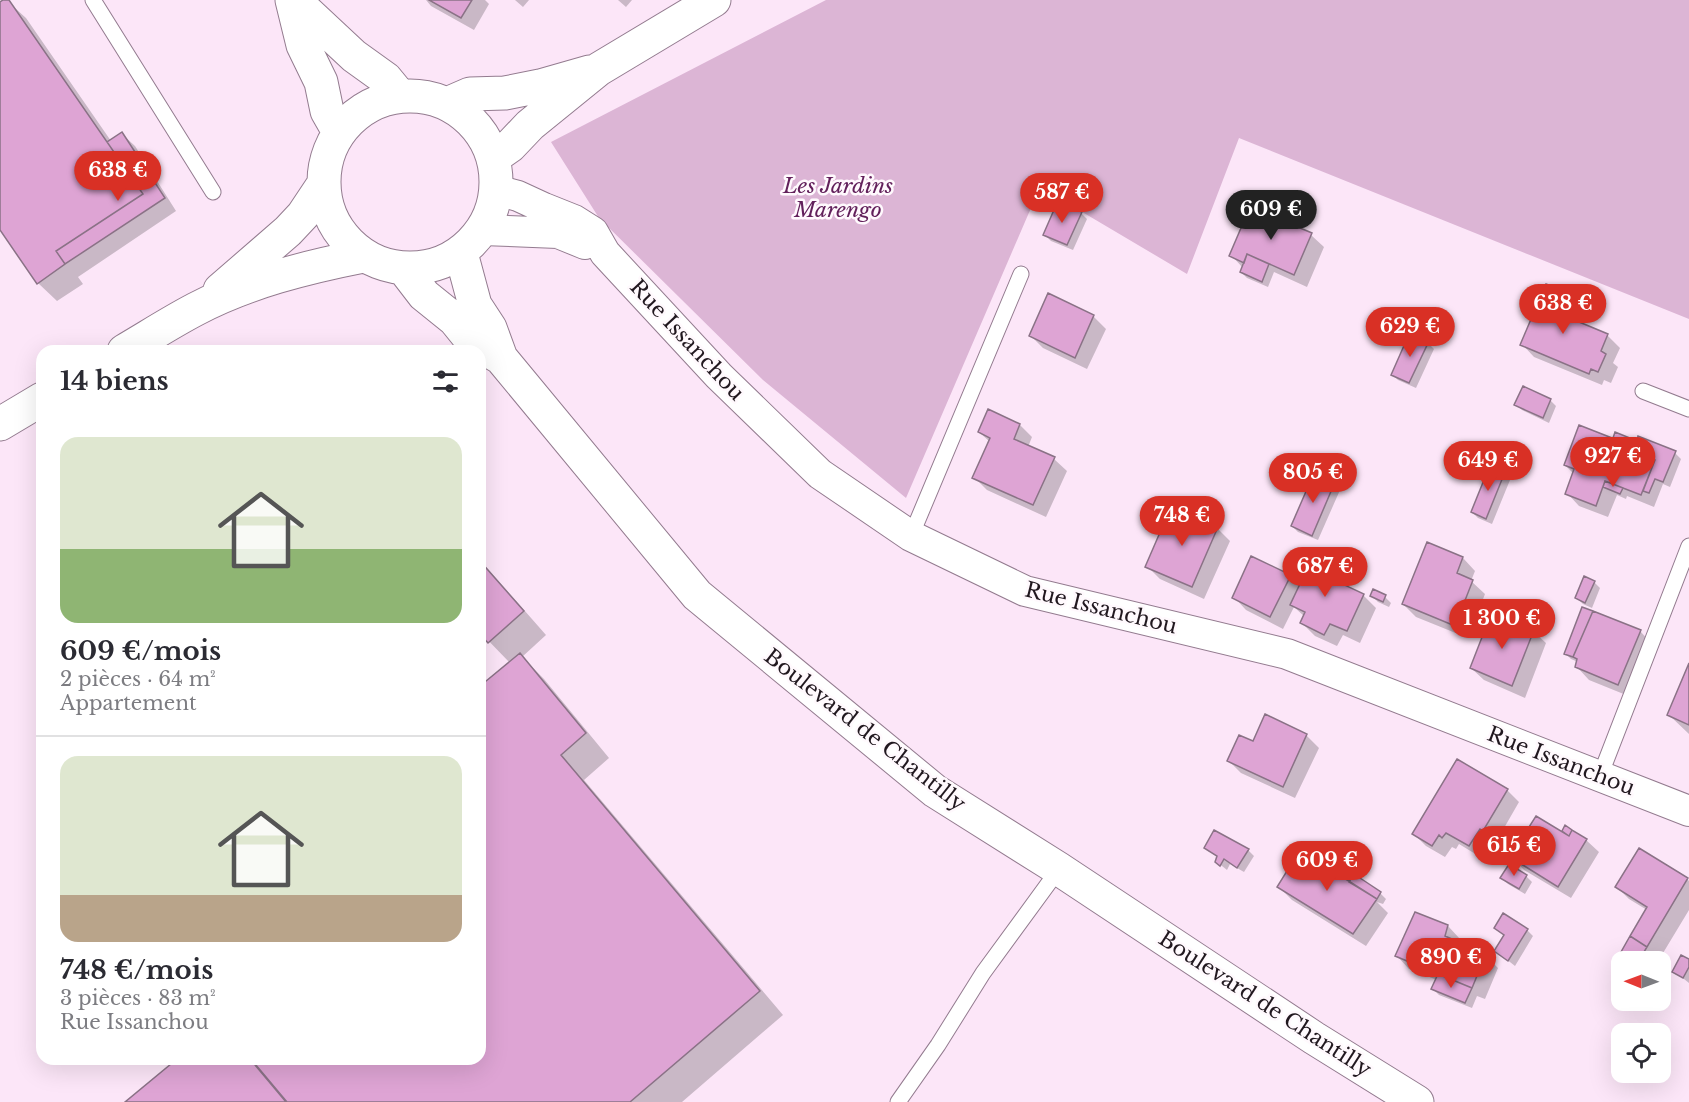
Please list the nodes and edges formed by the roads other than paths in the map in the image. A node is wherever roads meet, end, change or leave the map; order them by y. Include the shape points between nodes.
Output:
1 (93, 0) edge
2 (293, 0) edge
3 (714, 0) edge
4 (599, 69) junction
5 (400, 96) junction
6 (447, 104) junction
7 (339, 132) junction
8 (493, 158) junction
9 (323, 185) junction
10 (496, 190) junction
11 (213, 192) dead end
12 (472, 241) junction
13 (605, 253) junction
14 (363, 256) junction
15 (404, 269) junction
16 (1021, 274) dead end
17 (197, 308) junction
18 (134, 345) edge
19 (479, 345) edge
20 (486, 349) edge
21 (501, 358) junction
22 (1643, 391) dead end
23 (36, 403) edge
24 (1689, 409) edge
25 (0, 424) edge
26 (911, 536) junction
27 (1689, 546) edge
28 (1600, 776) junction
29 (1689, 811) edge
30 (1059, 869) junction
31 (898, 1102) edge
32 (1417, 1102) edge

1 - 11 lane
2 - 5 street via 354,56 386,79
2 - 7 street via 303,45 321,82 327,111
3 - 4 street
4 - 6 street via 505,93 470,94
4 - 8 street
5 - 6 street via 430,98
5 - 7 street via 380,101 348,121
6 - 8 street via 462,113 477,130
7 - 9 street via 326,158
8 - 10 street
9 - 14 street via 333,224
9 - 17 street via 288,231
10 - 12 street via 492,208
10 - 13 street, Rue Issanchou via 574,220 594,232
12 - 13 street via 558,233
12 - 15 street via 435,266
12 - 21 street, Boulevard de Chantilly via 475,305 490,328
13 - 26 street, Rue Issanchou via 719,376 820,474
14 - 15 street
14 - 17 street via 254,284
15 - 19 street, Boulevard de Chantilly via 424,295
16 - 26 lane
17 - 18 street
20 - 21 street, Boulevard de Chantilly
21 - 30 street, Boulevard de Chantilly via 697,595 934,791
22 - 24 lane
23 - 25 street
26 - 28 street, Rue Issanchou via 1025,591 1287,654
27 - 28 lane
28 - 29 street, Rue Issanchou
30 - 31 lane via 983,973
30 - 32 street, Boulevard de Chantilly

